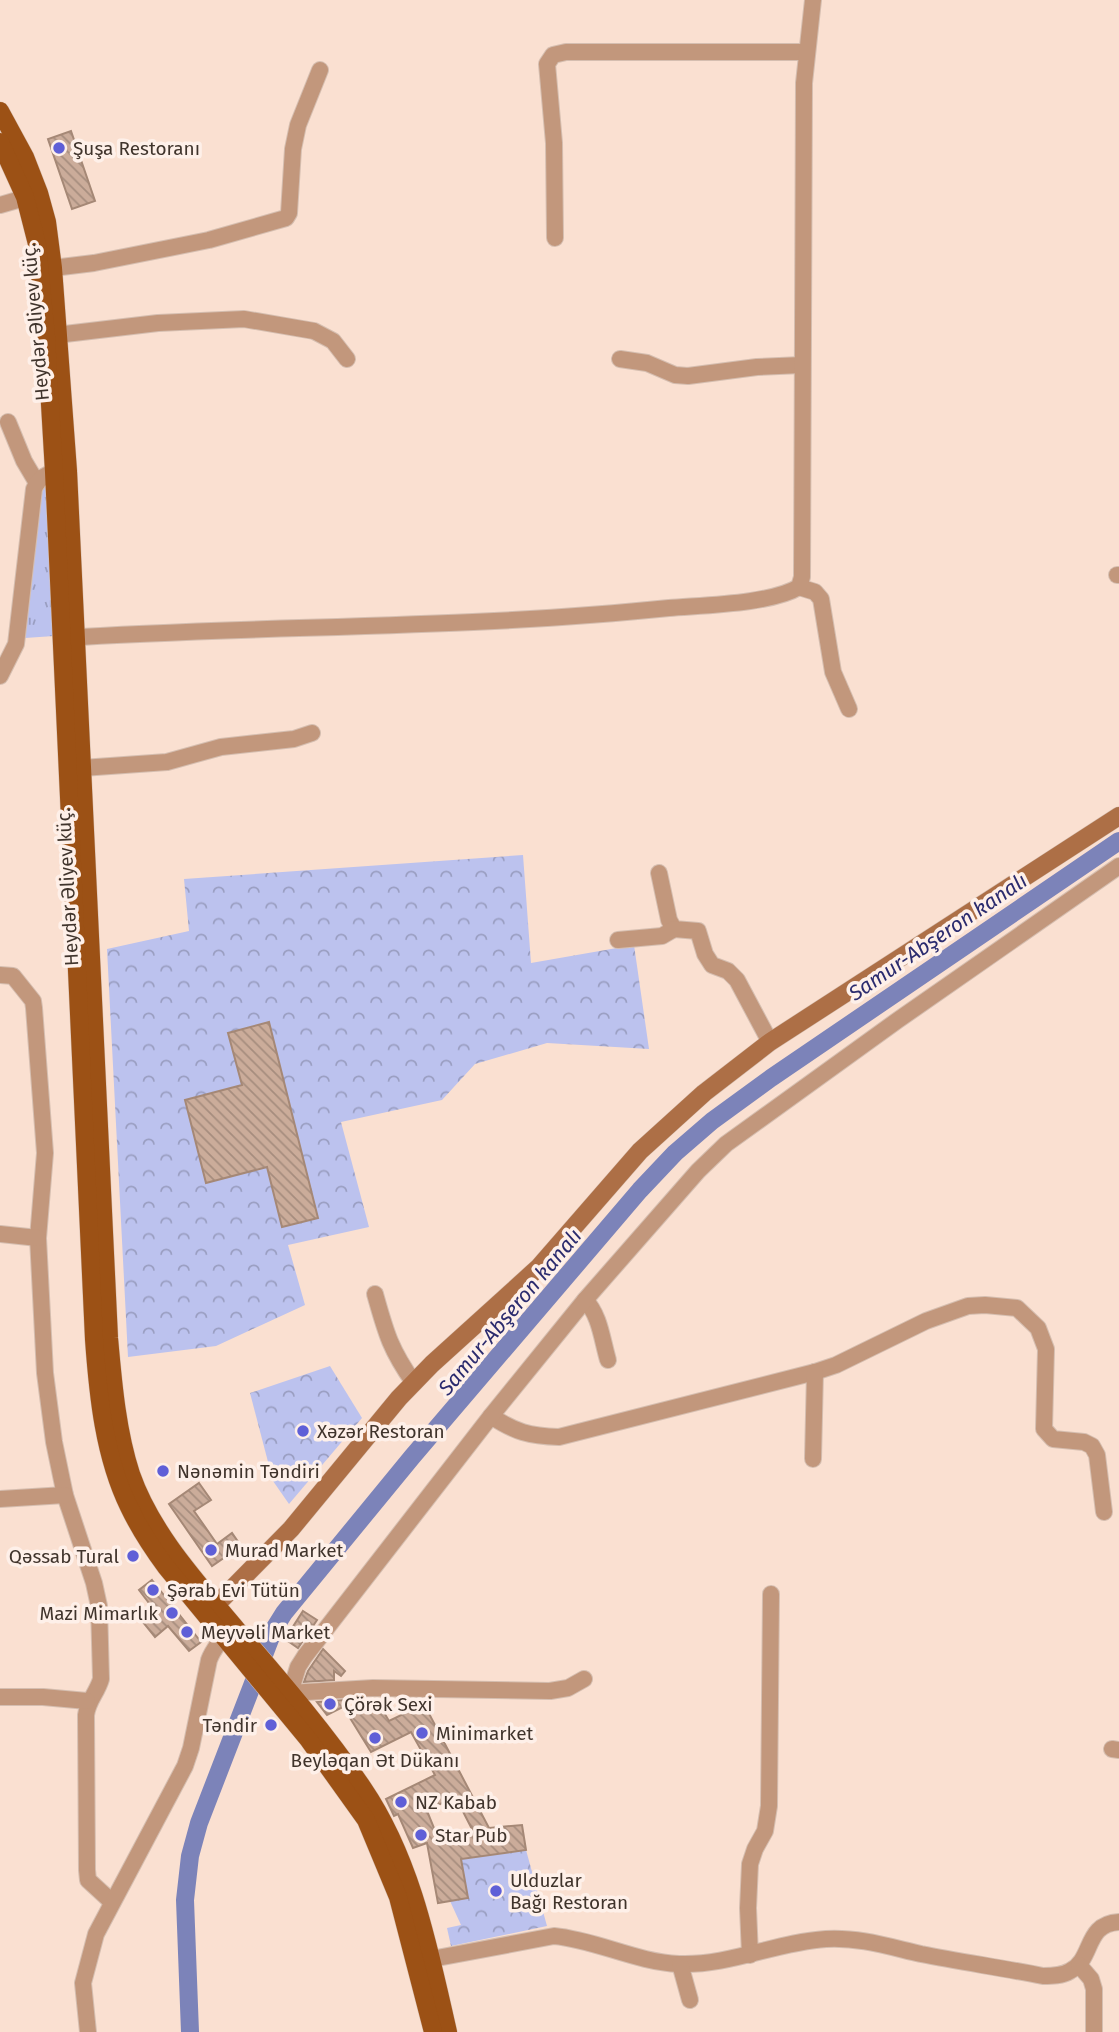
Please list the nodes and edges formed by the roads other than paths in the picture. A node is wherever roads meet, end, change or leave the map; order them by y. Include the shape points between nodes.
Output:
1 (813, 0) edge
2 (806, 52) junction
3 (320, 70) dead end
4 (0, 111) edge
5 (0, 142) edge
6 (32, 195) junction
7 (0, 205) edge
8 (555, 238) dead end
9 (53, 268) junction
10 (52, 336) junction
11 (347, 359) dead end
12 (620, 359) dead end
13 (803, 365) junction
14 (8, 422) dead end
15 (61, 472) junction
16 (37, 483) junction
17 (799, 587) junction
18 (69, 637) junction
19 (0, 676) edge
20 (849, 709) dead end
21 (312, 733) dead end
22 (82, 768) junction
23 (1119, 816) edge
24 (1119, 866) edge
25 (659, 873) dead end
26 (674, 929) junction
27 (618, 940) dead end
28 (0, 975) edge
29 (770, 1042) junction
30 (0, 1234) edge
31 (38, 1238) junction
32 (375, 1294) dead end
33 (585, 1300) junction
34 (608, 1360) dead end
35 (815, 1372) junction
36 (414, 1382) junction
37 (491, 1416) junction
38 (813, 1459) dead end
39 (65, 1495) junction
40 (0, 1499) edge
41 (1104, 1512) dead end
42 (771, 1594) dead end
43 (216, 1613) junction
44 (231, 1638) junction
45 (584, 1679) dead end
46 (282, 1695) junction
47 (0, 1697) edge
48 (87, 1701) junction
49 (112, 1902) junction
50 (1119, 1922) edge
51 (750, 1955) junction
52 (424, 1960) junction
53 (680, 1964) junction
54 (1079, 1965) junction
55 (690, 2000) dead end
56 (88, 2032) edge
57 (433, 2032) edge
58 (448, 2032) edge
59 (1094, 2032) edge

1 - 2 street
2 - 8 street via 553,55 547,64
2 - 13 street
3 - 9 street via 298,125 286,218 209,240
4 - 6 main road, Heydər Əliyev küç. via 25,157
5 - 6 main road, Heydər Əliyev küç.
6 - 7 street
6 - 9 main road, Heydər Əliyev küç. via 47,222
6 - 10 main road, Heydər Əliyev küç.
9 - 10 main road, Heydər Əliyev küç.
10 - 11 street via 158,323 244,319 314,331 333,341
10 - 15 main road, Heydər Əliyev küç.
12 - 13 street via 688,376
13 - 17 street
14 - 16 street
15 - 16 street
15 - 18 main road, Heydər Əliyev küç.
16 - 19 street via 16,643
17 - 18 street via 753,600 616,614 420,626
17 - 20 street via 821,599 832,672
18 - 22 main road, Heydər Əliyev küç.
18 - 43 main road, Heydər Əliyev küç. via 97,1374 110,1451 129,1507 166,1567
21 - 22 street via 221,747 167,762
22 - 43 main road, Heydər Əliyev küç. via 109,1338 118,1413 131,1473 145,1505
23 - 29 street
24 - 33 street via 726,1144
25 - 26 street
26 - 27 street via 662,936
26 - 29 street via 698,931 712,965 728,971 737,981
28 - 31 street via 13,976 33,1001 46,1153
29 - 36 street via 640,1151 539,1267
30 - 31 street
31 - 39 street via 45,1373
32 - 36 street via 388,1341
33 - 34 street via 596,1317
33 - 37 street
35 - 37 street via 559,1437 533,1437
35 - 38 street
35 - 41 street via 968,1306 1017,1308 1038,1328 1046,1349 1044,1429 1053,1439 1092,1446
36 - 43 street
37 - 46 street via 315,1642
39 - 40 street
39 - 48 street via 99,1606 101,1679
42 - 51 street via 769,1806 765,1831 750,1864
43 - 44 main road, Heydər Əliyev küç.
44 - 46 main road, Heydər Əliyev küç.
44 - 49 street via 213,1648 185,1766
45 - 46 street via 550,1691 373,1688
46 - 52 main road via 366,1821
47 - 48 street
48 - 49 street via 88,1880
49 - 56 street via 96,1934 83,1983
50 - 54 street via 1095,1932
51 - 53 street
51 - 54 street via 797,1942 830,1939 873,1942 1043,1976 1059,1975
52 - 53 street via 554,1936
52 - 57 main road
52 - 58 main road
53 - 55 street
54 - 59 street via 1094,1989

